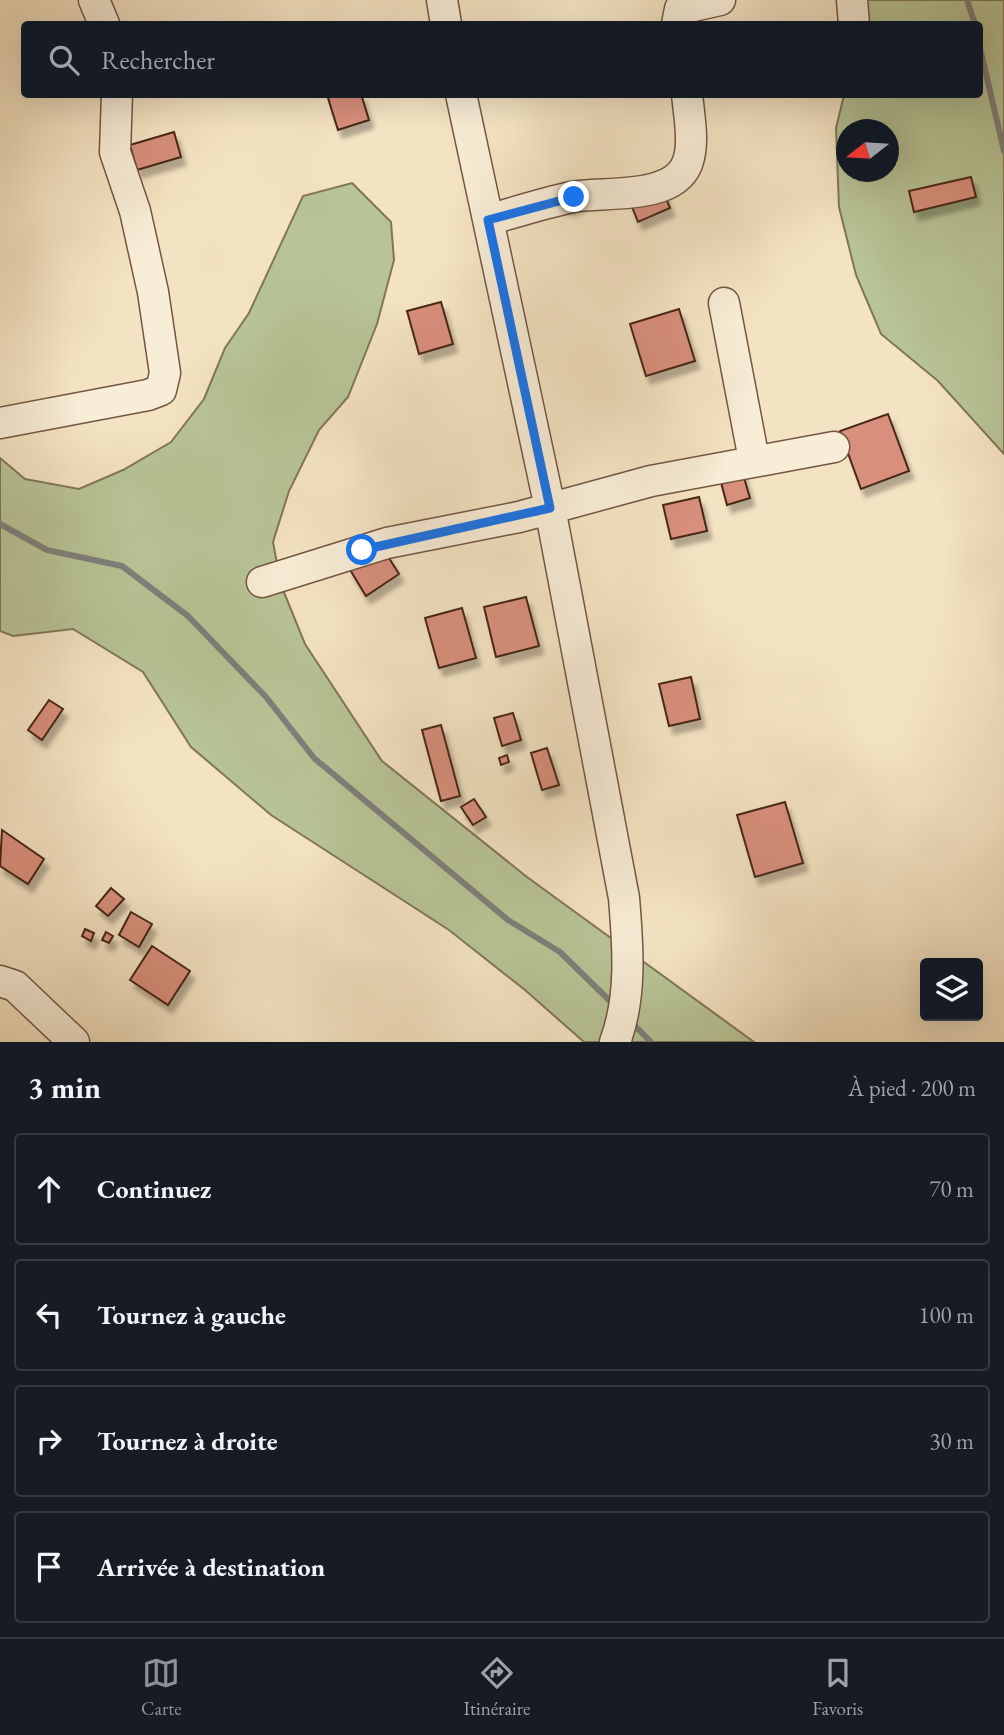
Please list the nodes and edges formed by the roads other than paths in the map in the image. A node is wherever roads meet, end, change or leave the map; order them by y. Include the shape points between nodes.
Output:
1 (94, 0) edge
2 (442, 0) edge
3 (720, 0) edge
4 (852, 0) edge
5 (103, 21) edge
6 (446, 21) edge
7 (678, 21) edge
8 (854, 21) edge
9 (117, 98) edge
10 (462, 98) edge
11 (687, 98) edge
12 (488, 220) junction
13 (724, 303) dead end
14 (0, 423) edge
15 (834, 447) dead end
16 (754, 460) junction
17 (550, 508) junction
18 (262, 582) dead end
19 (0, 981) edge
20 (74, 1042) edge
21 (615, 1042) edge

1 - 5 street
2 - 6 street
3 - 7 street via 680,9
4 - 8 street
9 - 14 street via 115,152 135,211 153,292 165,373 161,390
10 - 12 street
11 - 12 street via 690,145 686,166 670,182 625,193 574,197
12 - 17 street
13 - 16 street
15 - 16 street
16 - 17 street
17 - 18 street via 387,543
17 - 21 street via 624,898 625,1016
19 - 20 street via 15,986

